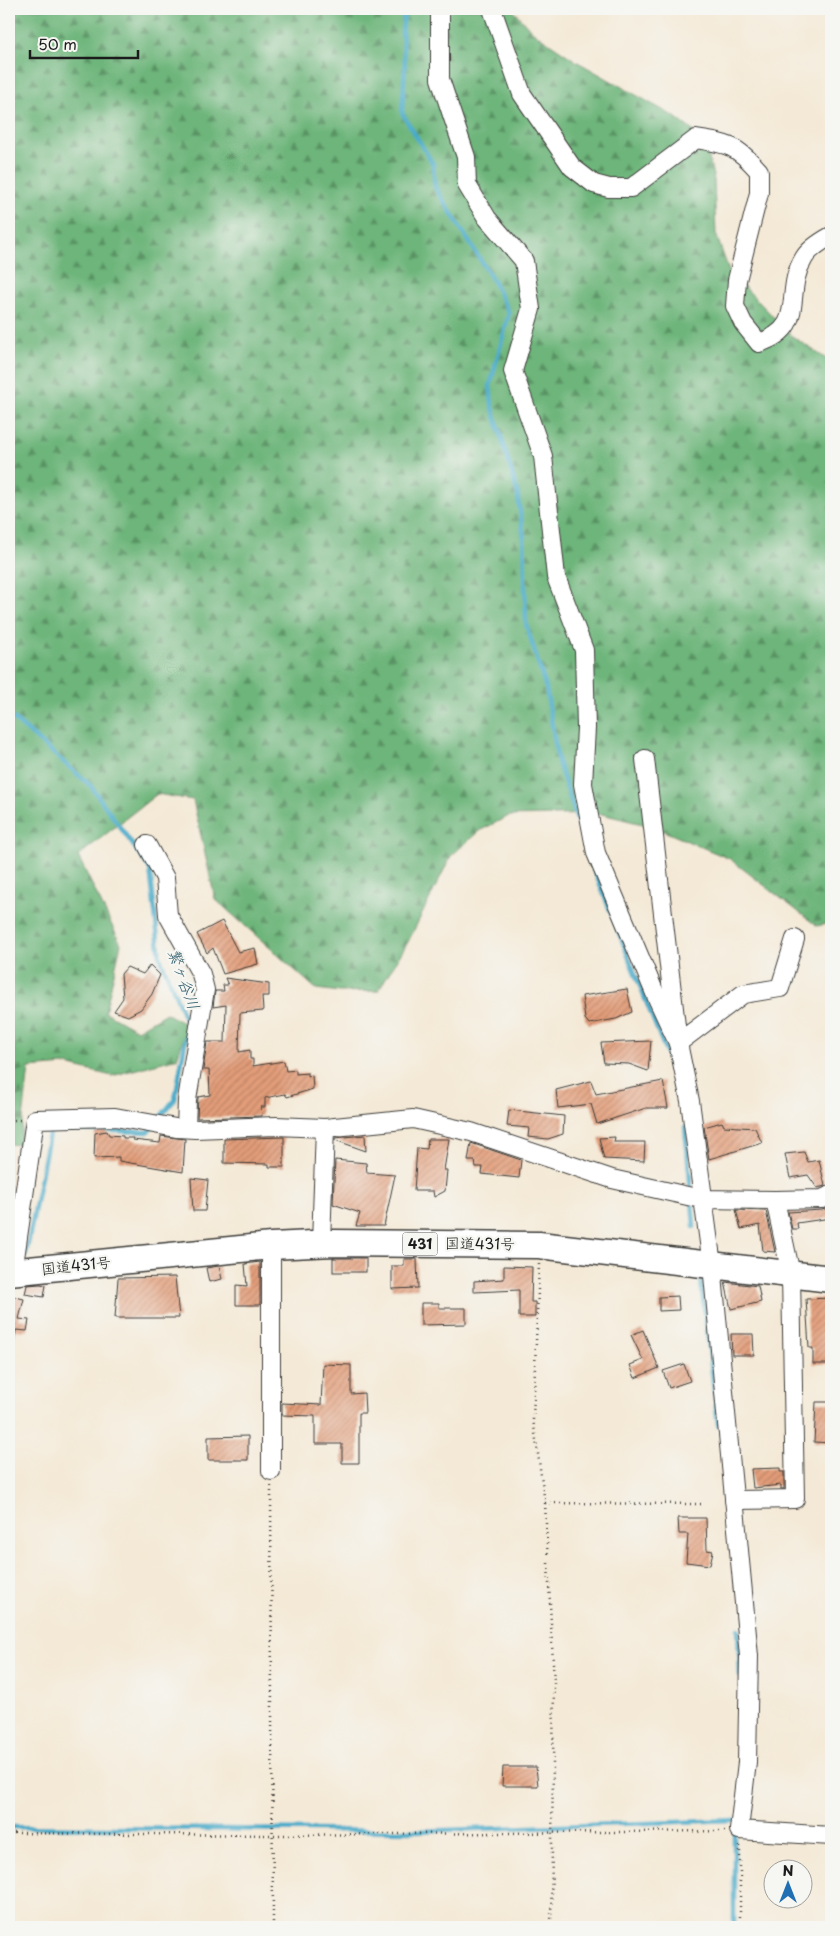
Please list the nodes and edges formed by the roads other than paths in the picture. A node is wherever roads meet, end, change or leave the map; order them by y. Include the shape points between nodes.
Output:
1 (440, 9) edge
2 (492, 9) edge
3 (831, 236) edge
4 (645, 759) dead end
5 (147, 845) dead end
6 (795, 939) dead end
7 (678, 1042) junction
8 (186, 1128) junction
9 (325, 1128) junction
10 (831, 1195) edge
11 (701, 1200) junction
12 (775, 1200) junction
13 (321, 1243) junction
14 (271, 1246) junction
15 (712, 1265) junction
16 (11, 1272) edge
17 (791, 1274) junction
18 (831, 1279) edge
19 (271, 1471) road end
20 (734, 1500) junction
21 (831, 1836) edge

1 - 7 street via 440,79 466,157 467,185 487,218 524,260 531,309 513,371 543,456 556,577 584,650 586,728 583,784 596,853
2 - 3 street via 522,94 572,167 594,184 631,188 696,139 728,144 760,171 760,193 737,280 735,306 758,343 776,338 790,320 793,289 804,258
4 - 7 street
5 - 8 street via 165,878 168,915 201,974 205,990 187,1100
6 - 7 street via 780,988 743,994
7 - 11 street via 690,1101
8 - 9 street
8 - 16 street via 114,1117 35,1119
9 - 11 street via 413,1119 471,1132 612,1179
9 - 13 street
10 - 12 street
11 - 12 street
11 - 15 street
12 - 17 street
13 - 14 highway, 国道431号 / 431
13 - 15 highway, 国道431号 / 431 via 539,1245
14 - 16 highway, 国道431号 / 431
14 - 19 street
15 - 17 highway, 国道431号 / 431
15 - 20 street
17 - 18 highway, 国道431号 / 431
17 - 20 street via 795,1499
20 - 21 street via 749,1656 747,1762 739,1830

